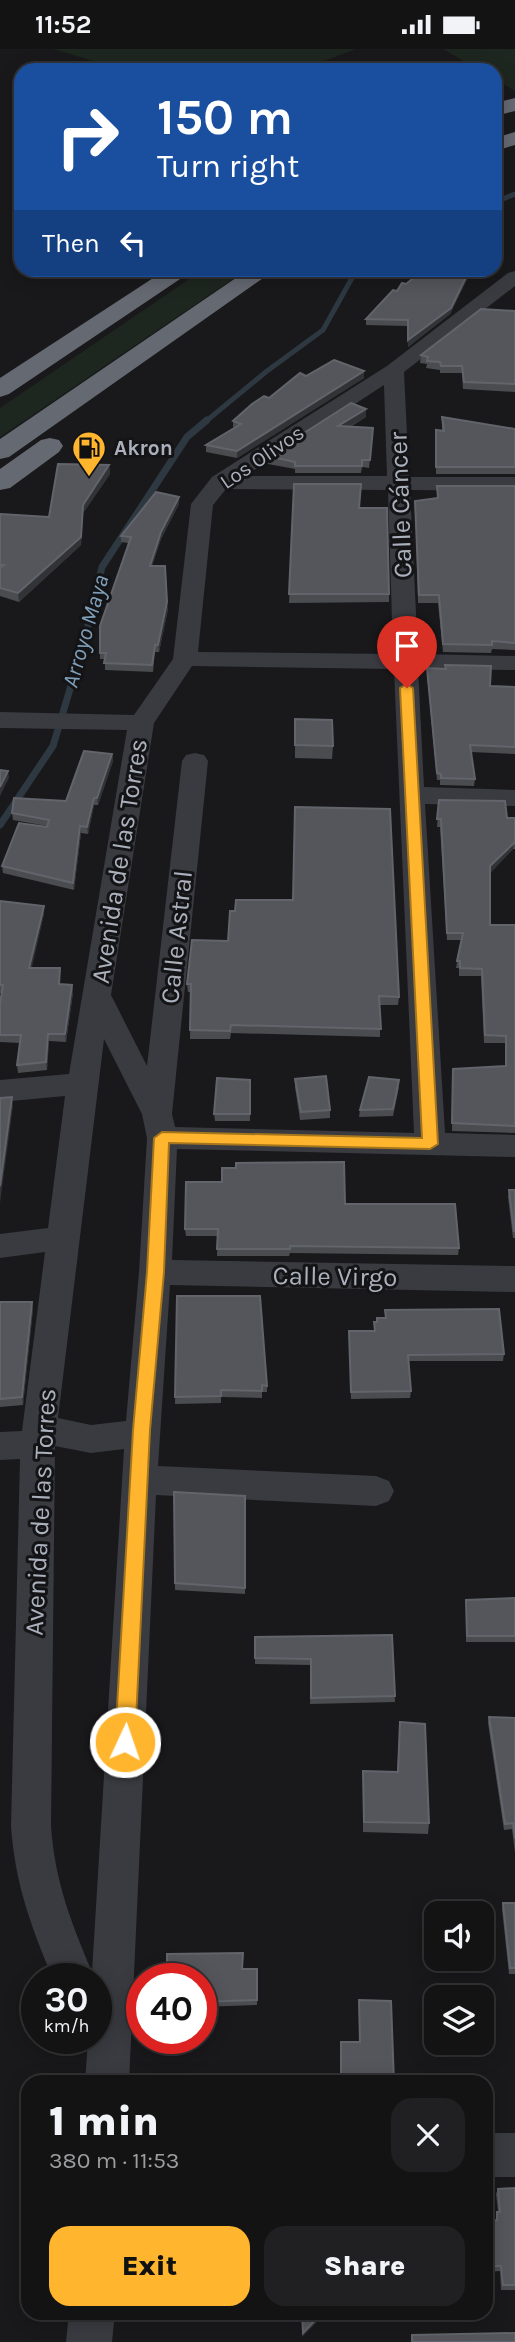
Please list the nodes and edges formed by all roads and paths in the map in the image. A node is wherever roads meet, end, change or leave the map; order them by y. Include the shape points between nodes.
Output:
1 (172, 277) edge
2 (253, 277) edge
3 (515, 277) edge
4 (214, 303) junction
5 (394, 370) junction
6 (0, 389) edge
7 (0, 451) edge
8 (0, 482) edge
9 (220, 482) junction
10 (400, 482) junction
11 (515, 484) edge
12 (185, 659) junction
13 (405, 661) junction
14 (515, 663) edge
15 (0, 720) edge
16 (141, 723) junction
17 (195, 761) dead end
18 (411, 795) junction
19 (515, 798) edge
20 (98, 998) junction
21 (82, 1084) junction
22 (0, 1091) edge
23 (159, 1126) junction
24 (430, 1144) junction
25 (515, 1146) edge
26 (63, 1238) junction
27 (0, 1246) edge
28 (156, 1272) junction
29 (515, 1279) edge
30 (142, 1430) junction
31 (39, 1435) junction
32 (0, 1446) edge
33 (139, 1480) junction
34 (376, 1491) dead end
35 (67, 1963) edge
36 (104, 2057) edge
37 (493, 2155) edge
38 (515, 2155) edge
39 (91, 2320) edge
40 (89, 2342) edge

1 - 6 highway
2 - 4 highway
3 - 5 street, Los Olivos
4 - 7 highway
4 - 8 highway via 181,353
5 - 9 street, Los Olivos
5 - 10 street, Calle Cáncer
9 - 10 street
9 - 12 street, Los Olivos via 202,505
10 - 11 street
10 - 13 street, Calle Cáncer
12 - 13 street
12 - 16 street, Los Olivos
13 - 14 street
13 - 18 street, Calle Cáncer
15 - 16 street
16 - 20 street, Avenida de las Torres
17 - 23 street, Calle Astral
18 - 19 street
18 - 24 street, Calle Cáncer
20 - 21 street, Avenida de las Torres
20 - 23 street, Avenida de las Torres
21 - 22 street
21 - 26 street, Avenida de las Torres
23 - 24 street
23 - 28 street, Avenida de las Torres
24 - 25 street
26 - 27 street
26 - 31 street, Avenida de las Torres
28 - 29 street, Calle Virgo
28 - 30 street, Avenida de las Torres
30 - 31 street via 87,1440
30 - 33 street, Avenida de las Torres
31 - 32 street
31 - 35 street, Avenida de las Torres via 31,1826 46,1912
33 - 34 street
33 - 36 street, Avenida de las Torres
37 - 38 street
39 - 40 street

